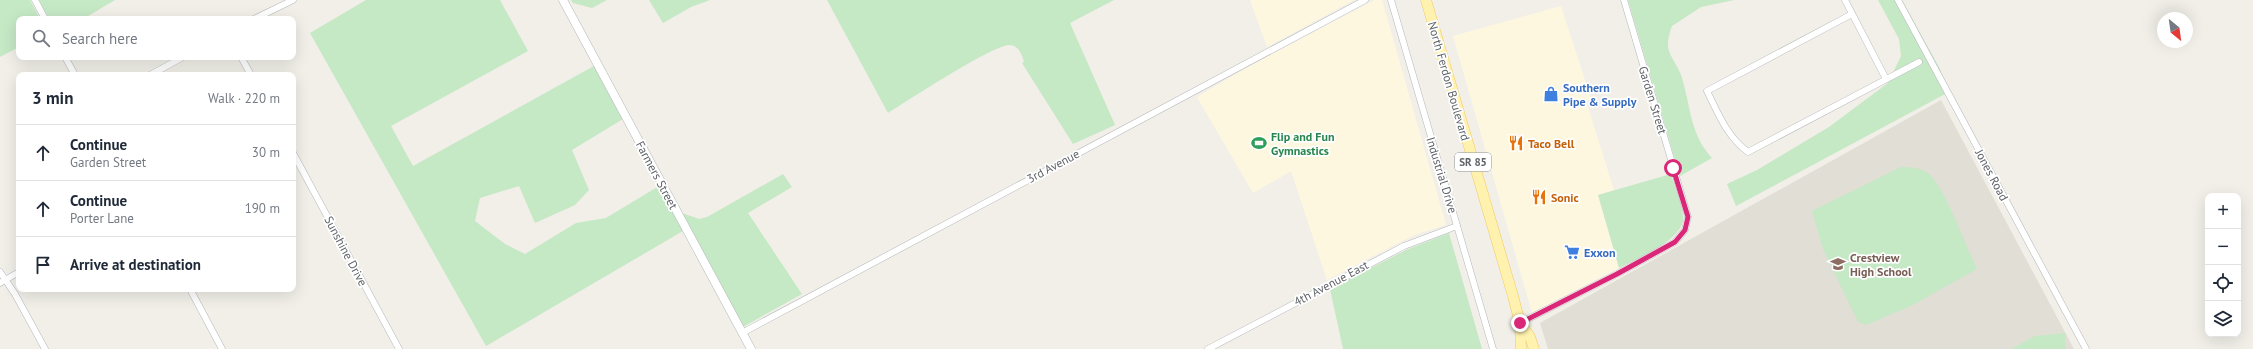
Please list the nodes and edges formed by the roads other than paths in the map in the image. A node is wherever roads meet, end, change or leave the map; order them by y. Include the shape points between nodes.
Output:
1 (35, 0) edge
2 (292, 0) edge
3 (563, 0) edge
4 (1365, 0) edge
5 (1391, 0) edge
6 (1426, 0) edge
7 (1624, 0) edge
8 (1845, 0) edge
9 (1898, 0) edge
10 (1852, 14) junction
11 (43, 16) edge
12 (260, 16) edge
13 (67, 60) edge
14 (178, 60) edge
15 (243, 60) edge
16 (1919, 62) dead end
17 (73, 72) edge
18 (156, 72) edge
19 (249, 72) edge
20 (1886, 79) junction
21 (296, 159) edge
22 (1457, 226) junction
23 (0, 272) edge
24 (16, 274) edge
25 (3, 281) edge
26 (192, 292) edge
27 (1520, 323) junction
28 (742, 333) junction
29 (45, 349) edge
30 (222, 349) edge
31 (398, 349) edge
32 (751, 349) edge
33 (1208, 349) edge
34 (1493, 349) edge
35 (1521, 349) edge
36 (1534, 349) edge
37 (2086, 349) edge

1 - 11 street
2 - 12 street
3 - 28 street, Farmers Street
4 - 28 street, 3rd Avenue
5 - 22 street, Industrial Drive
6 - 27 main road, North Ferdon Boulevard / SR 85
7 - 27 street, Garden Street via 1688,217 1686,225 1675,242
8 - 10 street
9 - 37 street, Jones Road
10 - 20 street
10 - 20 street via 1707,91 1731,137 1748,152
13 - 17 street
14 - 18 street
15 - 19 street
16 - 20 street
21 - 31 street, Sunshine Drive
22 - 33 street, 4th Avenue East via 1419,238
22 - 34 street, Industrial Drive
23 - 25 street
24 - 25 street
25 - 29 street
26 - 30 street
27 - 35 main road, North Ferdon Boulevard / SR 85
27 - 36 main road, North Ferdon Boulevard / SR 85 via 1530,337
28 - 32 street, Farmers Street

